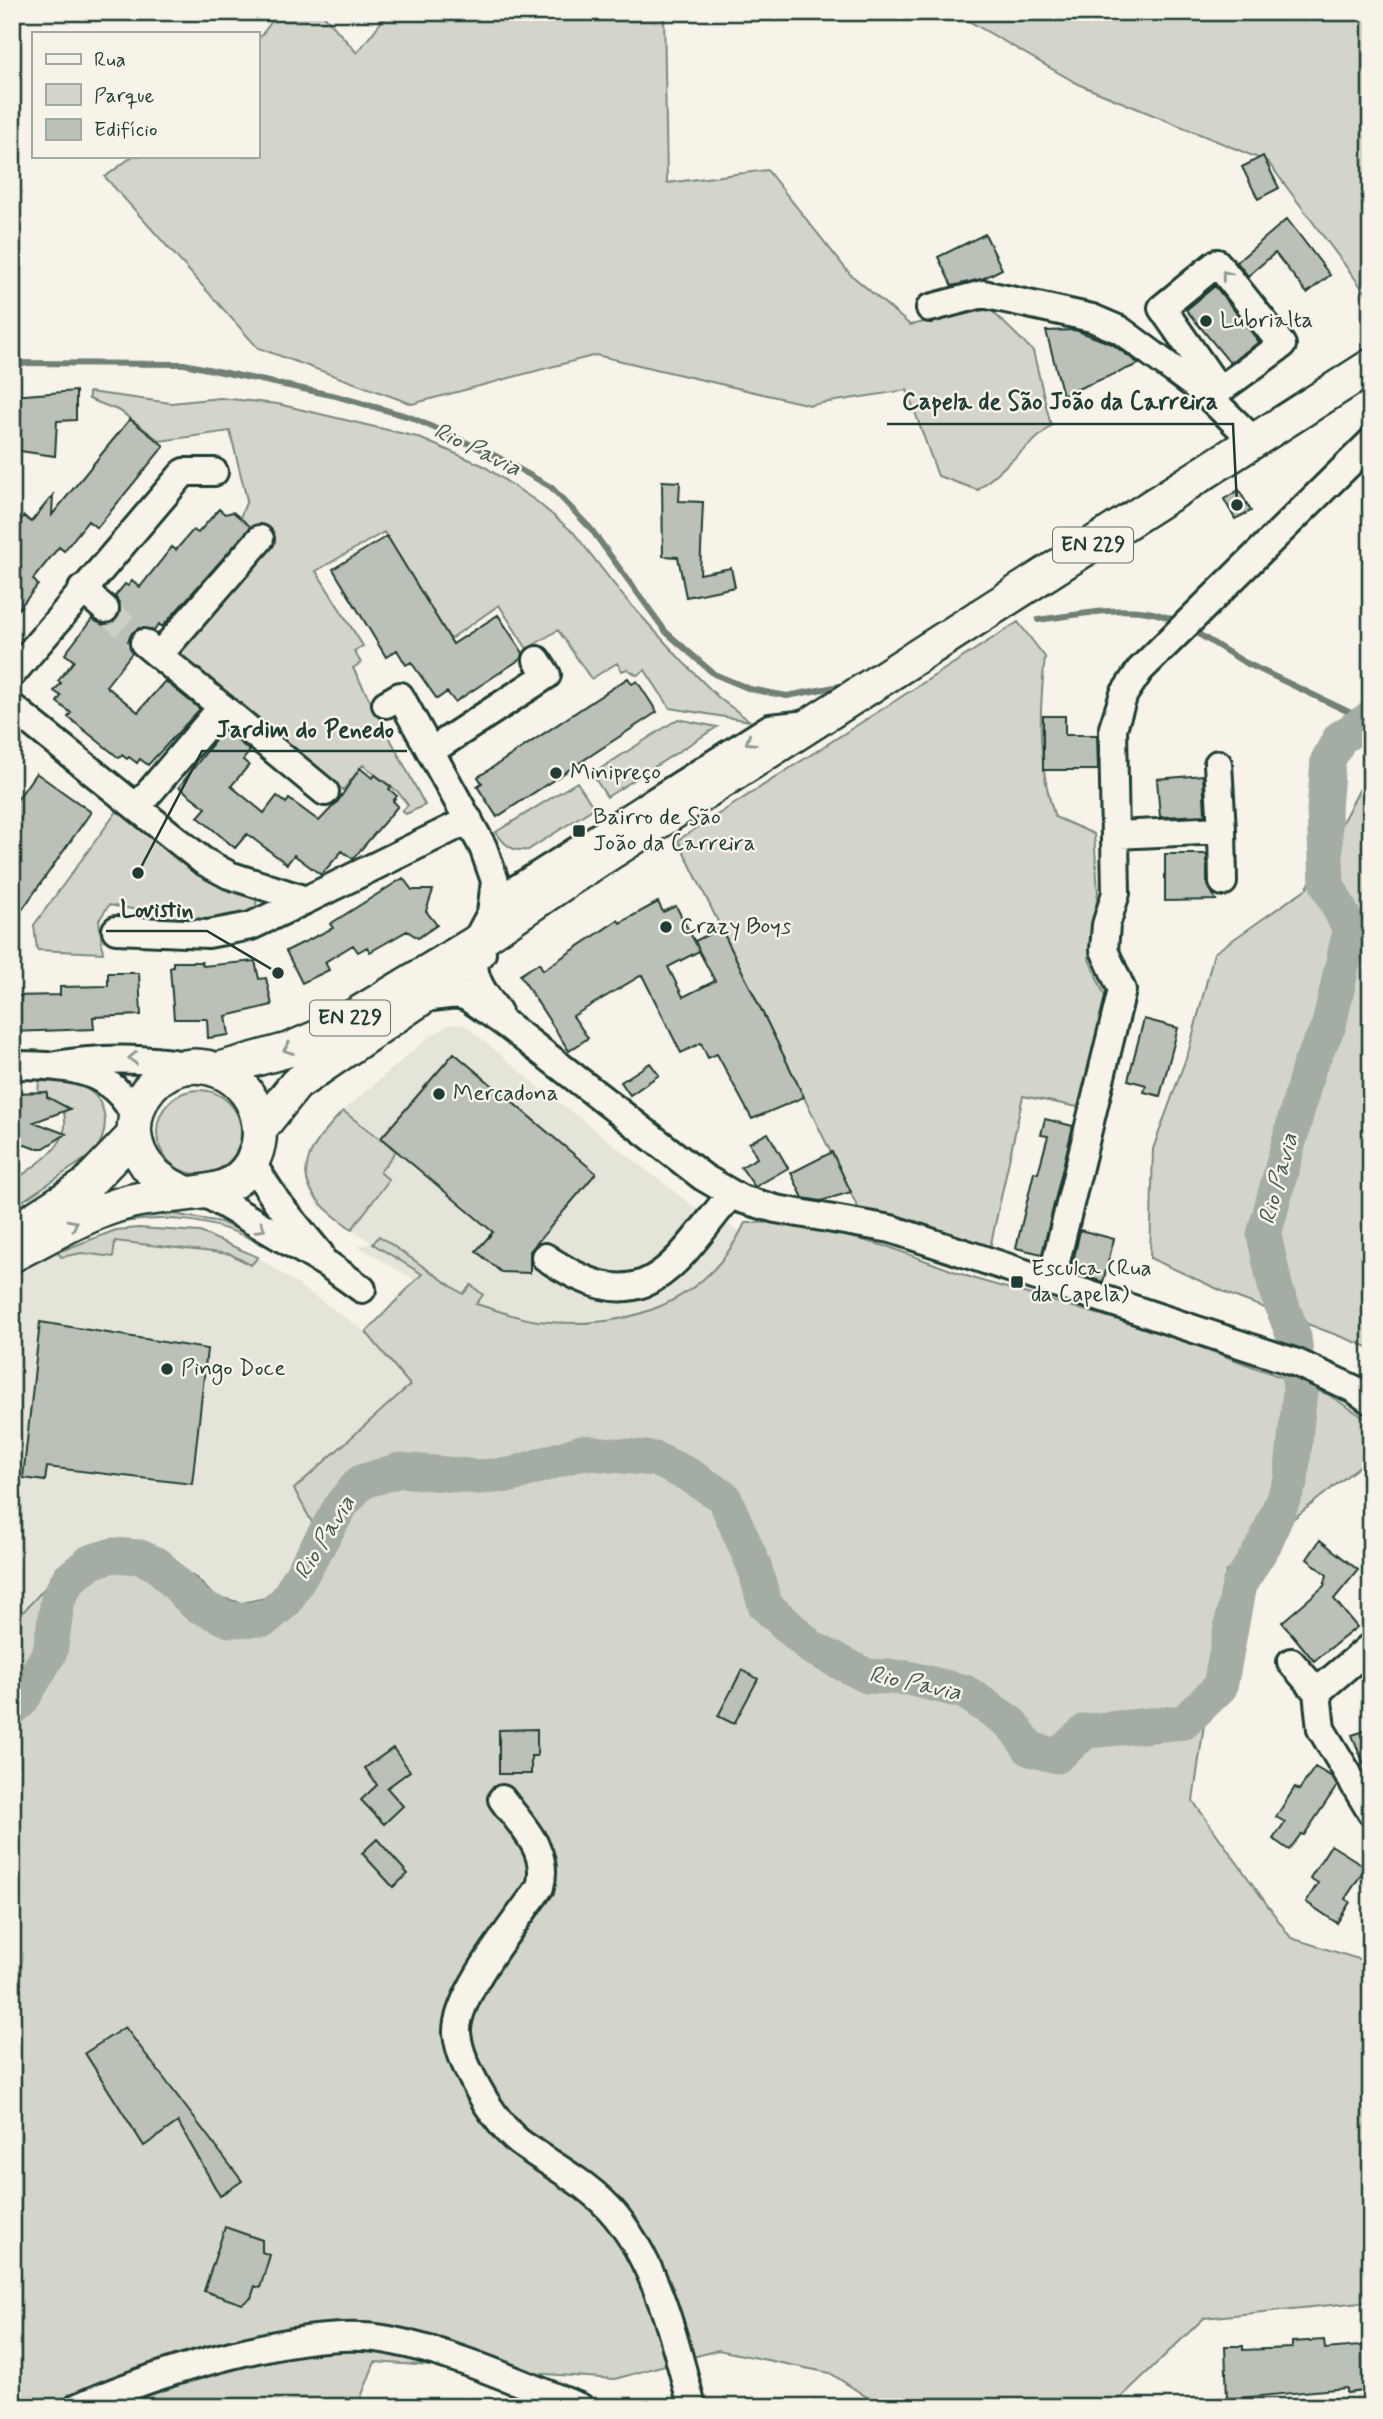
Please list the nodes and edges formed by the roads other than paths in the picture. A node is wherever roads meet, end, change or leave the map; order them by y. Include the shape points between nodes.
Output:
1 (930, 308) dead end
2 (1371, 366) edge
3 (1214, 394) junction
4 (1254, 442) junction
5 (1371, 442) edge
6 (214, 472) dead end
7 (260, 539) dead end
8 (82, 589) junction
9 (104, 609) tunnel mouth
10 (537, 660) dead end
11 (12, 674) edge
12 (386, 704) dead end
13 (12, 707) edge
14 (222, 707) junction
15 (815, 723) junction
16 (431, 751) junction
17 (1218, 764) dead end
18 (325, 792) dead end
19 (137, 807) junction
20 (469, 820) junction
21 (1222, 830) junction
22 (1115, 835) junction
23 (483, 847) junction
24 (539, 874) junction
25 (1223, 882) dead end
26 (306, 900) junction
27 (491, 913) junction
28 (116, 930) dead end
29 (478, 948) junction
30 (425, 998) junction
31 (507, 1025) junction
32 (12, 1065) edge
33 (50, 1066) junction
34 (208, 1069) junction
35 (134, 1126) junction
36 (260, 1129) junction
37 (251, 1162) junction
38 (194, 1192) junction
39 (730, 1194) junction
40 (12, 1233) edge
41 (12, 1255) edge
42 (545, 1257) dead end
43 (330, 1266) junction
44 (1051, 1282) junction
45 (362, 1289) dead end
46 (1371, 1401) edge
47 (1371, 1646) edge
48 (1291, 1662) dead end
49 (1317, 1692) junction
50 (502, 1799) dead end
51 (1371, 1812) edge
52 (78, 2407) edge
53 (580, 2407) edge
54 (692, 2407) edge

1 - 3 street via 983,294 1092,318 1120,330
2 - 4 main road, EN 229
3 -> 3 street via 1282,345 1217,263 1162,308
3 - 4 street
4 - 15 main road, EN 229
5 - 22 street via 1140,670 1124,694 1113,728
6 - 8 street via 184,471
7 - 14 street via 152,649
8 - 9 street
8 - 11 street
10 - 16 street via 547,676
12 - 16 street via 400,696
13 - 19 street
14 - 18 street
14 - 19 street
15 -> 24 street via 770,729
15 - 29 main road, EN 229
16 - 20 street
17 - 21 street
19 - 26 street via 203,861 251,883
20 - 23 street
20 - 26 street
21 - 22 street
21 - 25 street
22 - 44 street via 1116,893 1104,950 1122,990
23 - 24 street via 509,868
23 - 27 street via 495,881
24 - 27 street via 507,895
26 - 28 street via 251,926 208,934
27 - 29 street
29 - 30 main road, EN 229
29 - 31 street via 474,962 479,987
29 -> 34 main road, EN 229 via 288,1050
30 - 31 street via 456,994
30 - 36 main road, EN 229 via 296,1084
31 - 39 street
32 - 33 street
34 -> 33 street via 144,1058 87,1059
33 - 35 street via 94,1074 116,1088 127,1101
34 - 35 main road, EN 229 via 167,1074 152,1085 141,1100
34 - 36 main road via 230,1077 247,1093 258,1113
35 - 38 main road via 138,1155 149,1172 165,1185
35 - 40 main road, EN 229 via 85,1186
36 - 37 main road, EN 229
37 - 38 main road via 231,1183
37 - 43 street
41 -> 38 main road via 103,1210 148,1197
38 -> 43 street
39 - 42 street via 658,1279 634,1287 608,1286 576,1278
39 - 44 street via 776,1209 891,1229
43 - 45 street
44 - 46 street via 1294,1362
47 - 49 street
48 - 49 street
49 - 51 street via 1321,1729
50 - 54 street via 540,1852 544,1871 540,1887 470,1988 457,2031 463,2061 485,2101 516,2139 596,2195 617,2217 644,2261 679,2354
52 - 53 street via 134,2382 257,2350 327,2338 386,2339 445,2353

